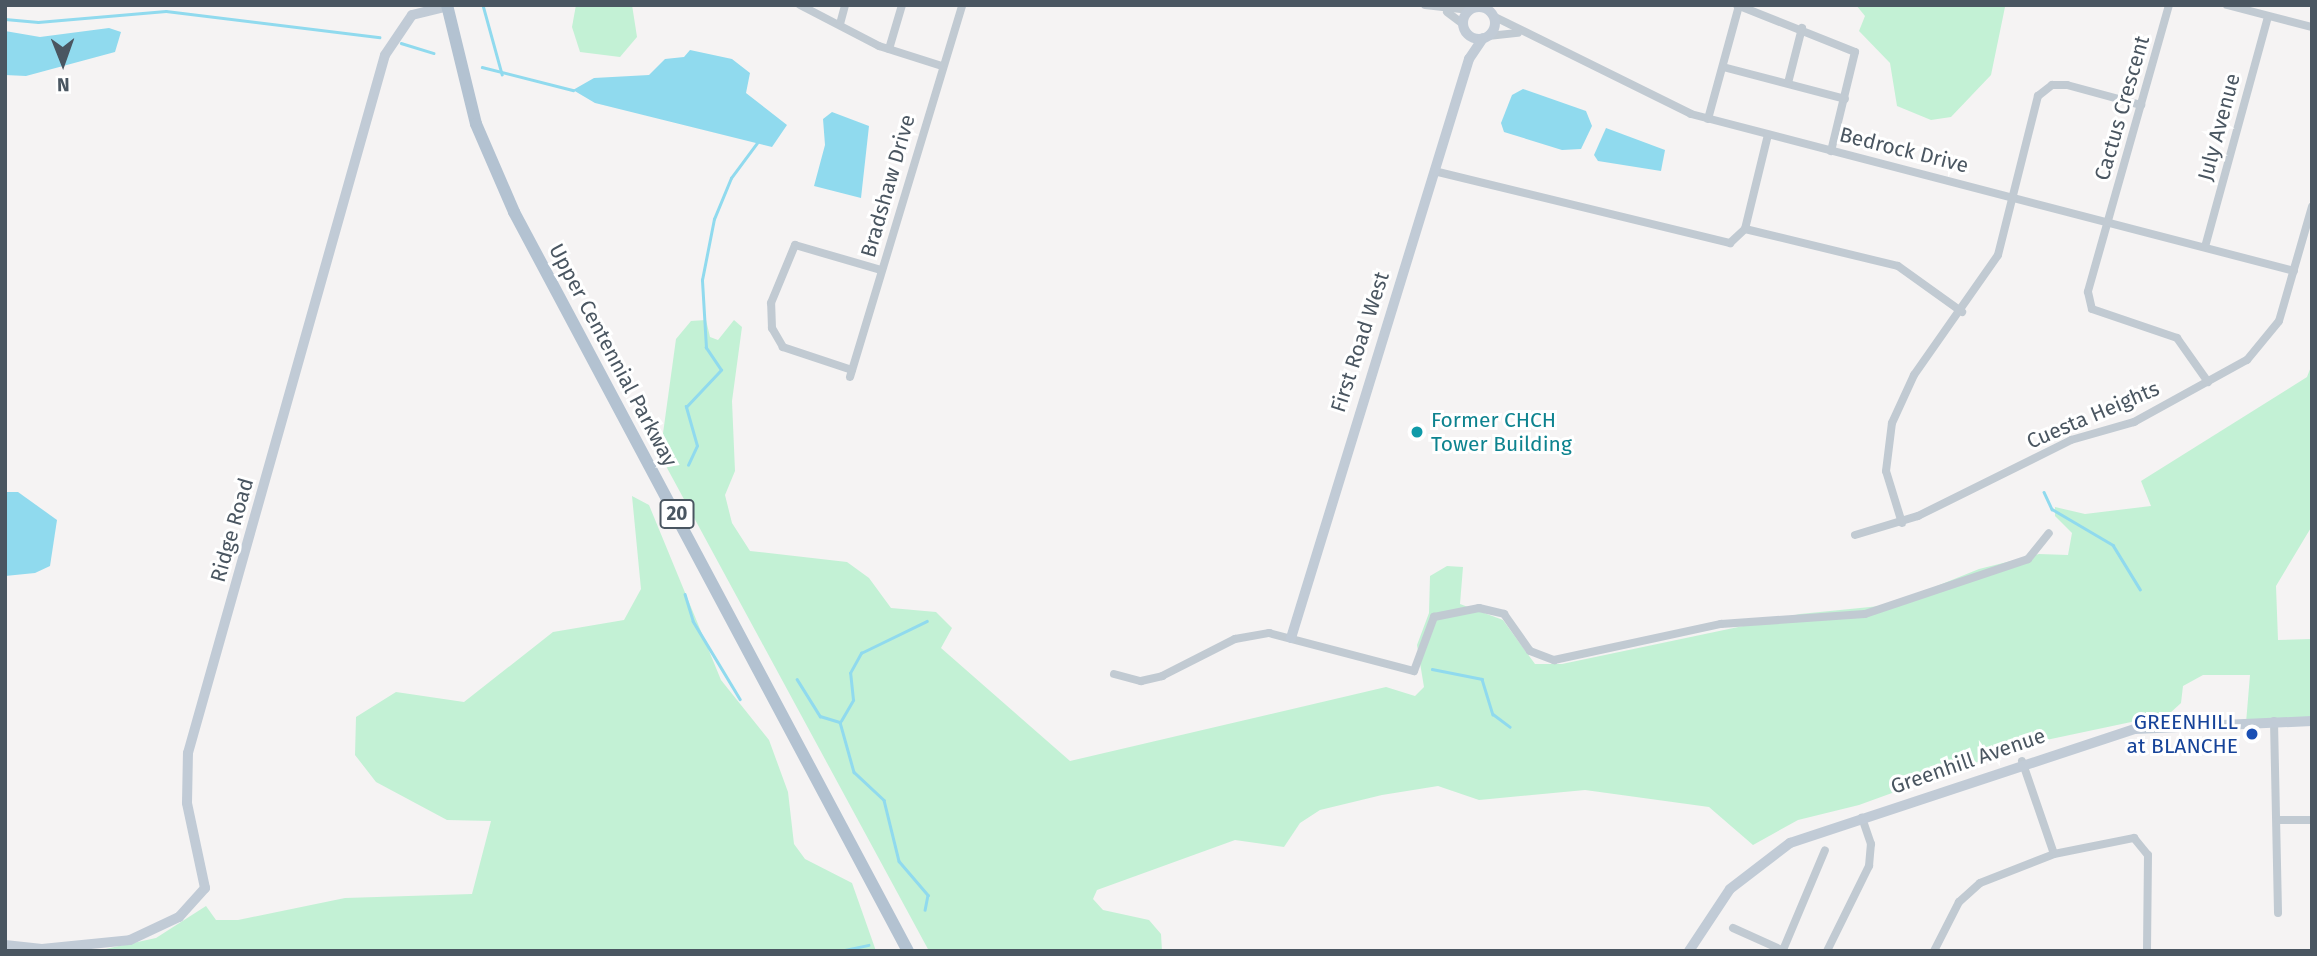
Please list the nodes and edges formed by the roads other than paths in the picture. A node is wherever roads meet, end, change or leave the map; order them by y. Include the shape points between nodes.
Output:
1 (800, 5) edge
2 (845, 5) edge
3 (902, 5) edge
4 (962, 5) edge
5 (1425, 5) edge
6 (2169, 5) edge
7 (2227, 5) edge
8 (447, 6) edge
9 (1738, 6) edge
10 (1474, 8) edge
11 (1491, 11) edge
12 (1447, 12) junction
13 (2268, 16) junction
14 (840, 24) junction
15 (2312, 27) edge
16 (1802, 28) junction
17 (1465, 29) junction
18 (1518, 33) junction
19 (1485, 37) junction
20 (889, 49) junction
21 (1469, 59) junction
22 (942, 66) junction
23 (1723, 67) junction
24 (1788, 83) junction
25 (1845, 99) junction
26 (2141, 105) junction
27 (1708, 119) junction
28 (1768, 135) junction
29 (1831, 151) junction
30 (1434, 171) junction
31 (2011, 195) junction
32 (2312, 207) edge
33 (2109, 221) junction
34 (1745, 229) junction
35 (2205, 247) junction
36 (881, 270) junction
37 (2294, 271) junction
38 (1962, 312) junction
39 (2208, 382) junction
40 (1902, 523) junction
41 (2049, 533) dead end
42 (1855, 535) dead end
43 (1291, 638) junction
44 (1114, 674) dead end
45 (2274, 721) junction
46 (2312, 721) edge
47 (2022, 761) junction
48 (1862, 818) junction
49 (2278, 820) junction
50 (2312, 820) edge
51 (1825, 850) dead end
52 (2054, 854) junction
53 (2278, 913) dead end
54 (1732, 928) dead end
55 (5, 945) edge
56 (1783, 950) edge
57 (908, 951) edge
58 (1689, 951) edge
59 (1827, 951) edge
60 (1934, 951) edge
61 (2147, 951) edge

1 - 14 street
2 - 14 street
3 - 20 street
4 - 22 street, Bradshaw Drive
5 - 12 street
6 - 26 street, Cactus Crescent
7 - 13 street
8 - 55 street, Ridge Road via 412,15 385,55 188,753 187,803 206,871 201,897 170,923 130,940 42,949
8 - 57 main road, Upper Centennial Parkway / 20 via 472,112 514,212
9 - 16 street
9 - 23 street
10 - 11 street
10 - 12 street
10 - 17 street, First Road West
11 - 18 street, Bedrock Drive
11 - 19 street, First Road West
12 - 17 street
13 - 15 street
13 - 35 street, July Avenue
14 - 20 street
16 - 24 street
16 - 25 street via 1855,52
17 - 19 street
17 - 21 street, First Road West
18 - 19 street, Bedrock Drive
18 - 27 street, Bedrock Drive via 1556,43 1646,94
19 - 21 street, First Road West
20 - 22 street
21 - 30 street, First Road West
22 - 36 street, Bradshaw Drive
23 - 24 street
23 - 27 street
24 - 25 street
25 - 29 street
26 - 31 street via 2067,85 2046,88 2035,104
26 - 33 street, Cactus Crescent
27 - 28 street, Bedrock Drive
28 - 29 street, Bedrock Drive
28 - 34 street
29 - 31 street, Bedrock Drive
30 - 34 street via 1722,243 1742,239
30 - 43 street, First Road West
31 - 33 street, Bedrock Drive
31 - 38 street via 1998,255
32 - 37 street
33 - 35 street, Bedrock Drive
33 - 39 street, Cactus Crescent via 2088,292 2092,309 2177,338
34 - 38 street via 1898,266
35 - 37 street, Bedrock Drive
36 - 36 street, Bradshaw Drive via 803,245 789,248 771,303 776,338 794,354 851,373
37 - 39 street, Cuesta Heights via 2266,342
38 - 40 street via 1914,375 1892,423 1886,471
39 - 40 street, Cuesta Heights via 2134,422 2071,440
40 - 42 street, Cuesta Heights
41 - 43 street via 2028,559 1878,611 1721,624 1557,659 1534,654 1508,617 1484,608 1436,616 1414,671
43 - 44 street via 1269,633 1235,639 1140,681
45 - 46 street, Greenhill Avenue
45 - 47 street, Greenhill Avenue via 2135,729
45 - 49 street
47 - 48 street, Greenhill Avenue
47 - 52 street
48 - 58 street, Greenhill Avenue via 1790,843 1758,862 1730,889
48 - 59 street via 1871,844 1869,866
49 - 50 street
49 - 53 street via 2273,905
51 - 56 street
52 - 60 street via 1971,889
52 - 61 street via 2134,838 2146,847
54 - 56 street

